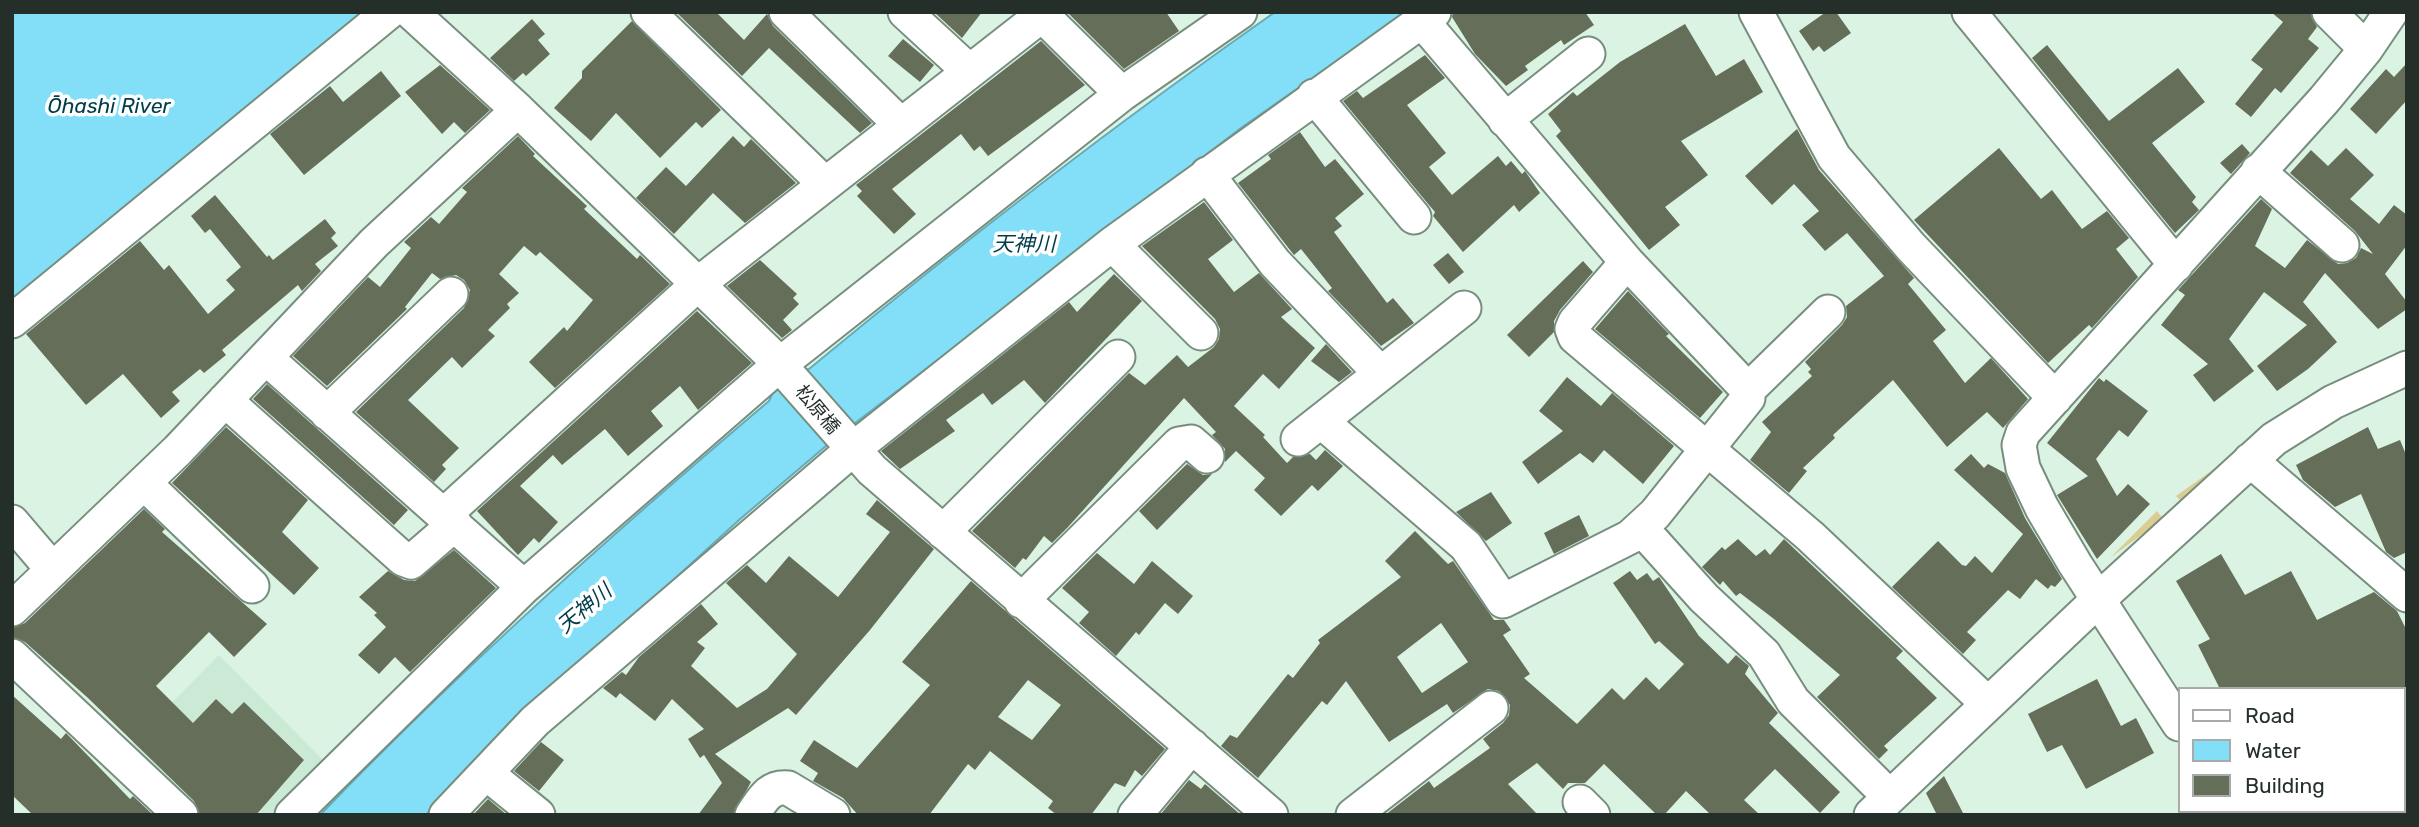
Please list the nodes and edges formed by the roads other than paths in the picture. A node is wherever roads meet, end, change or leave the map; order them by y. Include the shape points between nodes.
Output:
1 (389, 12) edge
2 (411, 12) edge
3 (648, 12) edge
4 (786, 12) edge
5 (905, 12) edge
6 (1240, 12) edge
7 (1756, 12) edge
8 (1969, 12) edge
9 (2329, 12) edge
10 (2391, 12) edge
11 (1041, 14) edge
12 (1428, 17) edge
13 (2367, 49) junction
14 (1588, 54) dead end
15 (969, 71) junction
16 (1122, 94) junction
17 (1314, 96) junction
18 (518, 110) junction
19 (1505, 120) junction
20 (900, 124) junction
21 (2258, 171) junction
22 (1206, 174) junction
23 (825, 184) junction
24 (1414, 217) dead end
25 (1112, 244) junction
26 (2342, 245) dead end
27 (1627, 262) junction
28 (2176, 265) junction
29 (698, 284) junction
30 (451, 294) dead end
31 (1464, 308) dead end
32 (1828, 312) dead end
33 (12, 321) edge
34 (1201, 332) dead end
35 (1118, 356) dead end
36 (265, 358) junction
37 (2407, 368) edge
38 (783, 369) junction
39 (1380, 373) junction
40 (1748, 390) junction
41 (2055, 398) junction
42 (225, 400) junction
43 (327, 413) junction
44 (1708, 447) junction
45 (850, 448) junction
46 (1207, 456) dead end
47 (2250, 460) junction
48 (144, 483) junction
49 (449, 520) junction
50 (12, 522) edge
51 (1641, 528) junction
52 (943, 532) junction
53 (53, 570) junction
54 (252, 586) dead end
55 (524, 587) junction
56 (2407, 594) edge
57 (2099, 599) junction
58 (1021, 601) junction
59 (12, 609) edge
60 (12, 656) edge
61 (1988, 704) junction
62 (1491, 708) dead end
63 (2178, 722) edge
64 (1192, 746) junction
65 (486, 773) junction
66 (1880, 806) edge
67 (181, 815) edge
68 (292, 815) edge
69 (446, 815) edge
70 (538, 815) edge
71 (751, 815) edge
72 (833, 815) edge
73 (1135, 815) edge
74 (1270, 815) edge
75 (1353, 815) edge

1 - 33 street
2 - 18 street, 松原橋
3 - 23 street
4 - 20 street
5 - 15 street
6 - 16 street
7 - 41 street via 1834,157 1911,247
8 - 28 street
9 - 13 street
10 - 13 street
11 - 15 street
11 - 16 street
12 - 17 street
12 - 19 street
13 - 21 street
14 - 19 street
15 - 20 street
16 - 38 street
17 - 22 street
17 - 24 street
18 - 29 street, 松原橋
18 - 36 street via 374,243
19 - 27 street
20 - 23 street
21 - 26 street
21 - 28 street
22 - 25 street
22 - 39 street via 1275,263
23 - 29 street
25 - 34 street
25 - 45 street
27 - 40 street
27 - 44 street via 1575,322 1573,334
28 - 41 street
29 - 38 street, 松原橋
29 - 49 street
30 - 43 street
31 - 39 street
32 - 40 street
35 - 52 street
36 - 42 street
36 - 43 street
37 - 47 street via 2313,413
38 - 45 street, 松原橋
38 - 55 street
39 - 51 street via 1310,430 1466,546 1503,601
40 - 44 street via 1744,405
41 - 57 street via 2023,433 2020,456 2042,508
42 - 48 street
42 - 49 street via 403,559 411,562
43 - 49 street
44 - 51 street
44 - 61 street
45 - 52 street, 松原橋
45 - 65 street via 535,721
46 - 58 street via 1191,442 1179,444
47 - 56 street
47 - 57 street
48 - 53 street
48 - 54 street
49 - 55 street
50 - 53 street
51 - 66 street via 1704,598 1765,654 1793,701
52 - 58 street, 松原橋
53 - 59 street
55 - 68 street
57 - 61 street
57 - 63 street
58 - 64 street, 松原橋
60 - 67 street
61 - 66 street
62 - 75 street
64 - 73 street
64 - 74 street, 松原橋
65 - 69 street
65 - 70 street
71 - 72 street via 771,790 779,787

